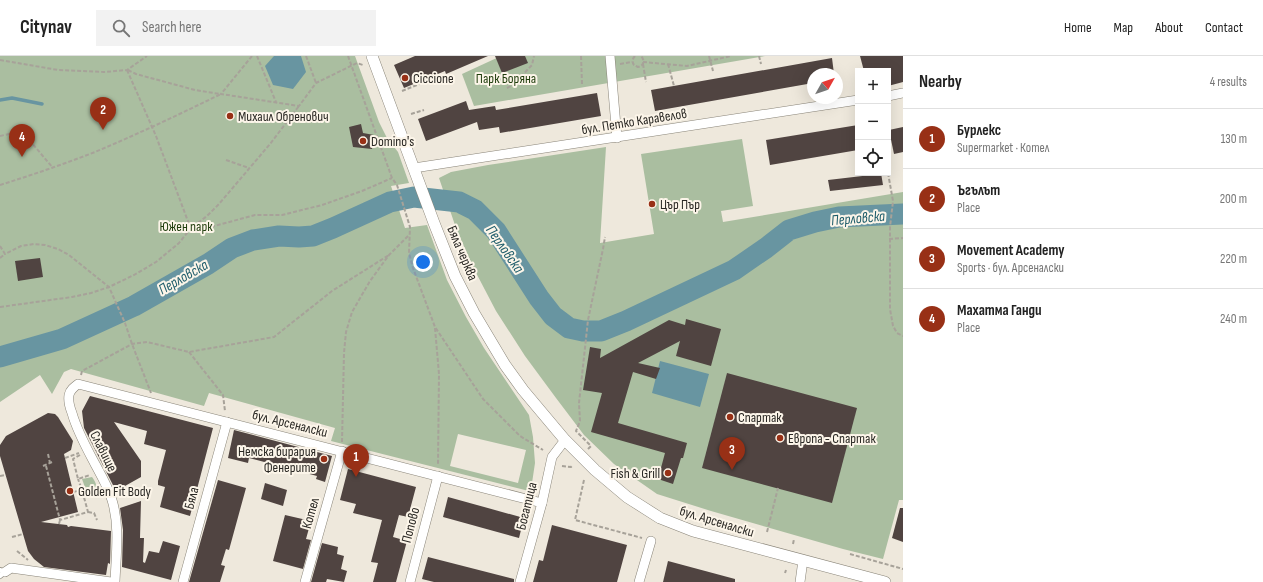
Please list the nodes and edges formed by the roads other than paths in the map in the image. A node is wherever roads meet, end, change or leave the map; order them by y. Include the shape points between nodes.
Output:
1 (610, 56) edge
2 (367, 58) edge
3 (903, 93) edge
4 (891, 95) edge
5 (855, 100) edge
6 (617, 138) junction
7 (414, 168) junction
8 (78, 384) joint
9 (227, 422) junction
10 (565, 440) junction
11 (342, 452) junction
12 (438, 476) junction
13 (542, 503) junction
14 (651, 541) road end
15 (803, 560) junction
16 (2, 573) edge
17 (111, 582) edge
18 (115, 582) edge
19 (183, 582) edge
20 (305, 582) edge
21 (410, 582) edge
22 (520, 582) edge
23 (639, 582) edge
24 (800, 582) edge
25 (885, 582) edge

1 - 6 street
2 - 7 street, Бяла черква
3 - 4 street
5 - 6 street, бул. Петко Каравелов
6 - 7 street, бул. Петко Каравелов
7 - 10 street, Бяла черква via 455,276 474,313 505,365
8 - 9 street, бул. Арсеналски
8 - 18 street, Славище via 71,390 69,404 75,424 112,500 116,520
9 - 11 street, бул. Арсеналски
9 - 19 street, Бяла
10 - 13 street, Богатица via 552,457
10 - 15 street, бул. Арсеналски via 627,497 660,518 693,531
11 - 12 street, бул. Арсеналски
11 - 20 street, Котел
12 - 13 street, бул. Арсеналски
12 - 21 street, Попово
13 - 22 street, Богатица
14 - 23 street
15 - 24 street
15 - 25 street, бул. Арсеналски
16 - 17 street via 12,568

